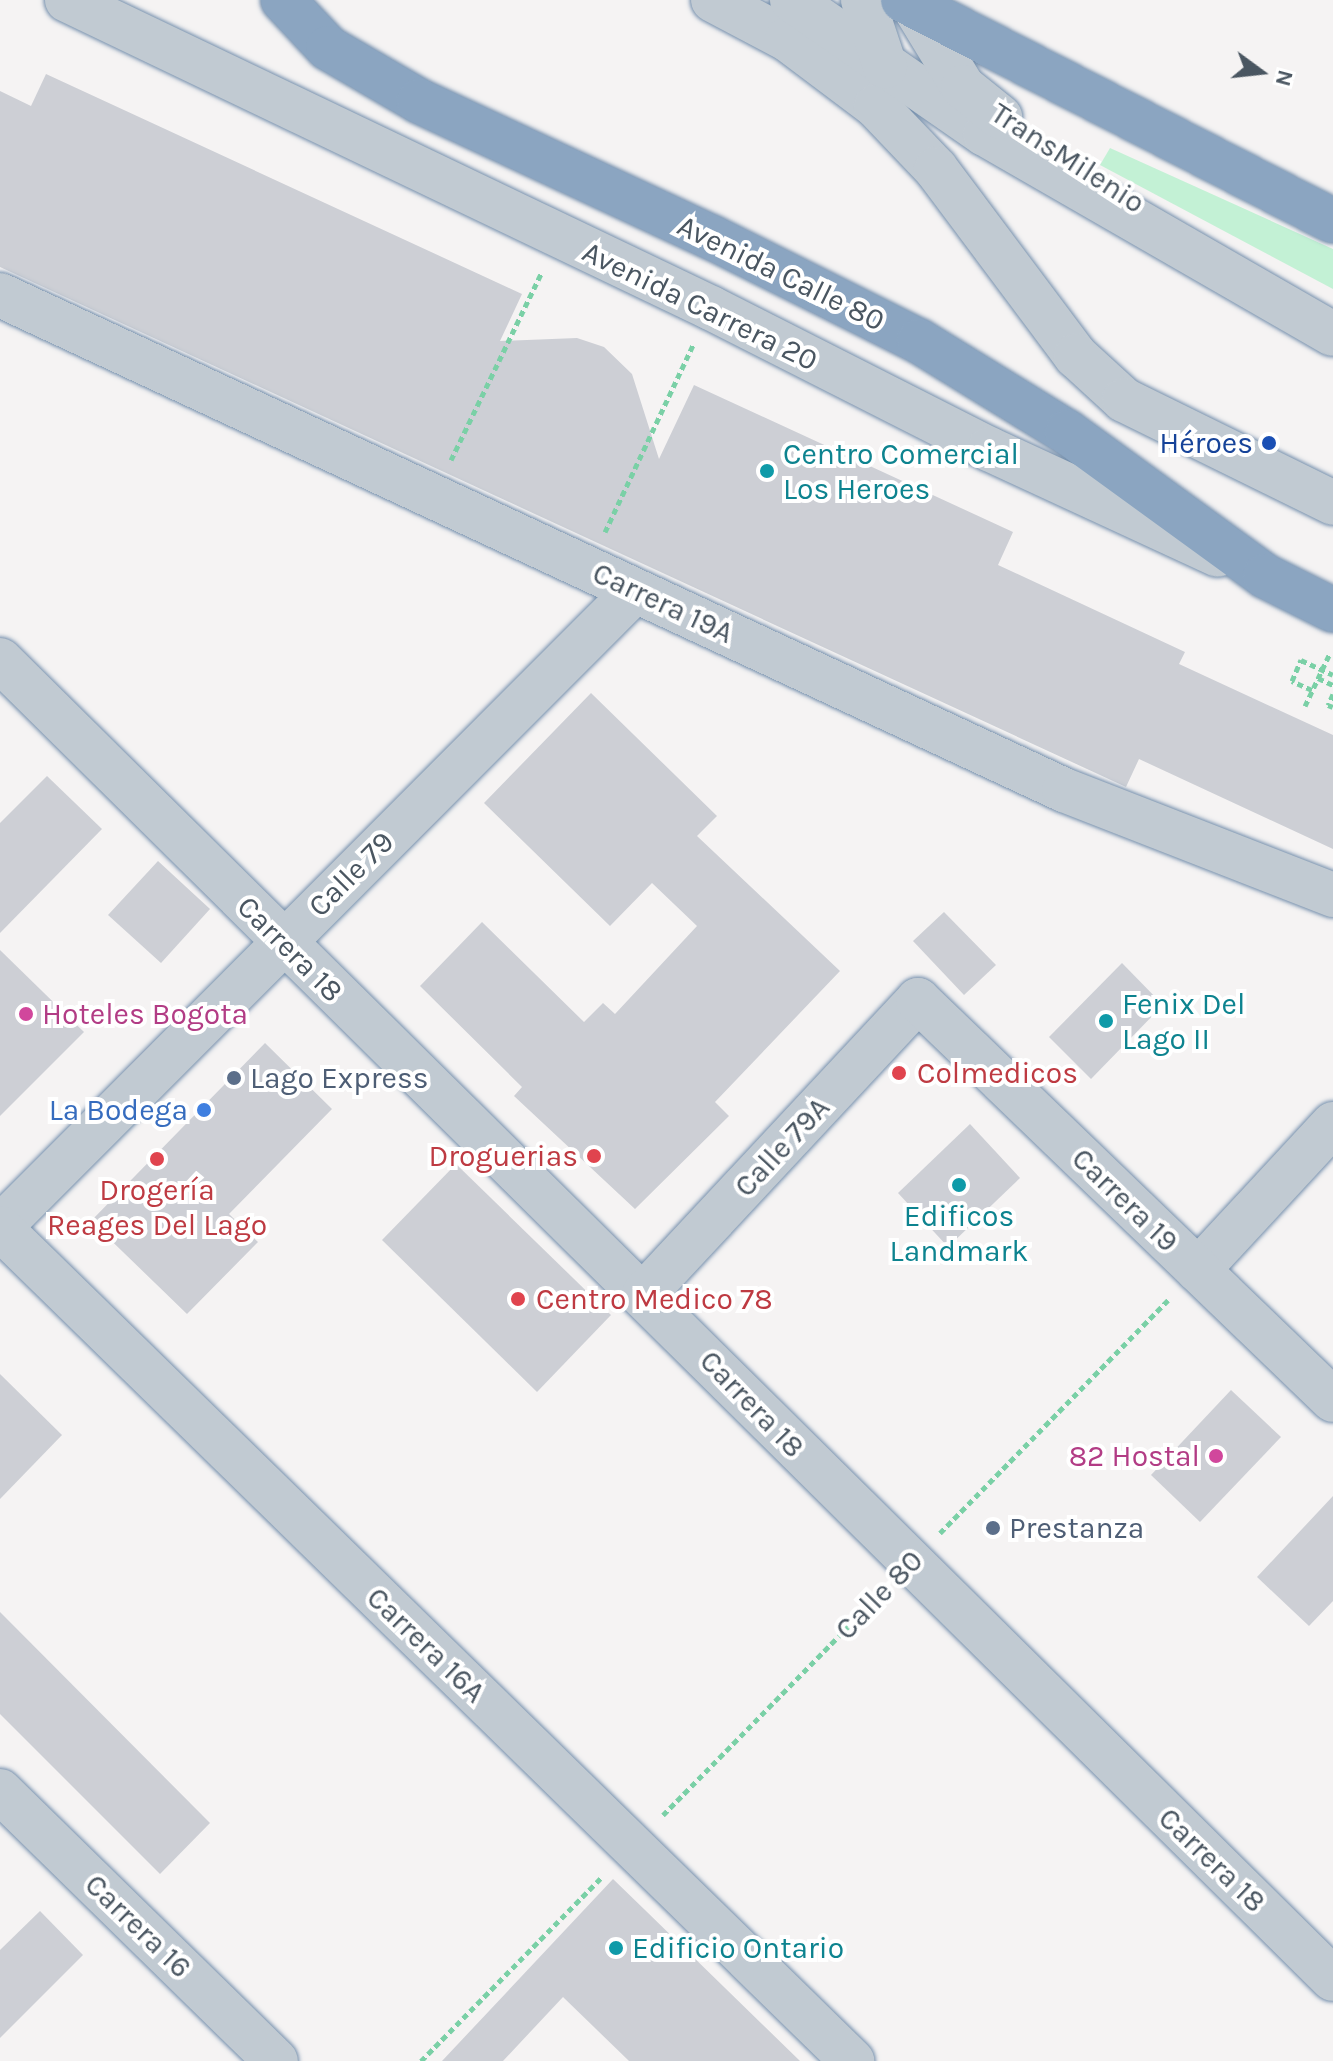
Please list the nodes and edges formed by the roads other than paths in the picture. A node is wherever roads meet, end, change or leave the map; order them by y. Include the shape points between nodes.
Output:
1 (67, 0) edge
2 (283, 0) edge
3 (713, 0) edge
4 (792, 0) edge
5 (863, 0) edge
6 (909, 2) edge
7 (883, 61) junction
8 (936, 169) junction
9 (1333, 221) edge
10 (1256, 290) junction
11 (0, 295) edge
12 (1333, 334) edge
13 (1333, 503) edge
14 (1265, 576) junction
15 (635, 591) junction
16 (1333, 610) edge
17 (0, 660) edge
18 (1333, 895) edge
19 (282, 942) junction
20 (918, 1000) joint
21 (1333, 1124) edge
22 (0, 1228) edge
23 (1198, 1270) junction
24 (644, 1294) junction
25 (1333, 1400) edge
26 (0, 1791) edge
27 (1333, 1979) edge
28 (276, 2061) edge
29 (852, 2061) edge

1 - 14 street, Avenida Carrera 20 via 711,308 989,449
2 - 14 highway, Avenida Calle 80 via 328,48 419,101 919,341 1067,432
3 - 8 street via 825,65 876,106
4 - 7 street, TransMilenio
5 - 7 street
6 - 9 highway
6 - 10 street, TransMilenio via 963,87 998,116 1131,196
7 - 8 street
7 - 10 street, TransMilenio via 985,134
8 - 13 street via 1029,299 1076,356 1124,400
10 - 12 street, TransMilenio
11 - 15 street, Carrera 19A
14 - 16 highway, Avenida Carrera 20
15 - 18 street, Carrera 19A via 1064,790
15 - 19 street, Calle 79
17 - 19 street, Carrera 18
19 - 22 street, Calle 79
19 - 24 street, Carrera 18
20 - 23 street, Carrera 19
20 - 24 street, Calle 79A
21 - 23 street
22 - 29 street, Carrera 16A
23 - 25 street, Carrera 19
24 - 27 street, Carrera 18
26 - 28 street, Carrera 16

